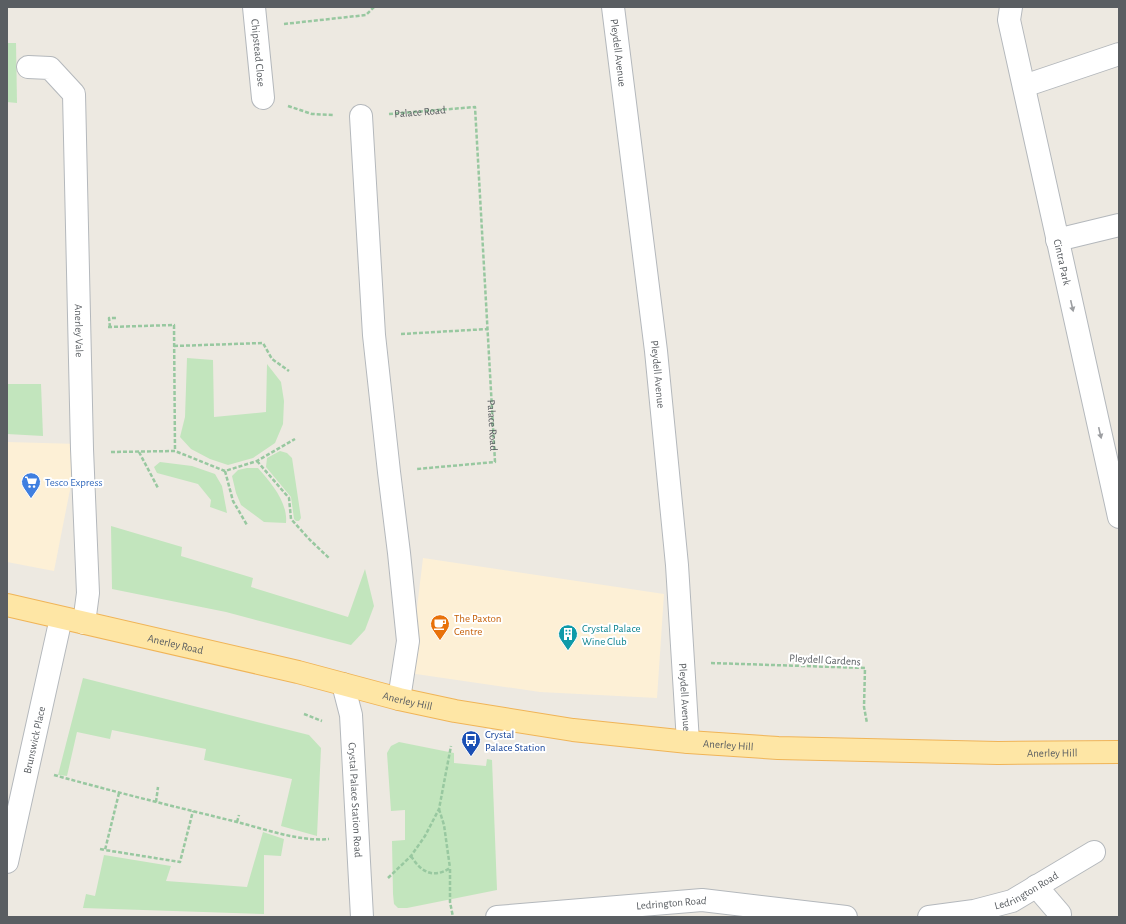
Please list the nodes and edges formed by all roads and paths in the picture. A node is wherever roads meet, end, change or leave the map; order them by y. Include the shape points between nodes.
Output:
1 (374, 7) edge
2 (613, 7) edge
3 (1011, 7) edge
4 (255, 17) edge
5 (1119, 54) edge
6 (28, 67) dead end
7 (1024, 86) junction
8 (263, 98) joint
9 (361, 116) junction
10 (1119, 225) edge
11 (1057, 240) junction
12 (116, 318) dead end
13 (79, 327) junction
14 (110, 327) junction
15 (488, 329) junction
16 (374, 335) junction
17 (174, 346) junction
18 (289, 371) dead end
19 (296, 439) dead end
20 (175, 451) junction
21 (139, 452) junction
22 (82, 453) junction
23 (257, 461) junction
24 (225, 471) junction
25 (389, 472) junction
26 (158, 488) dead end
27 (1119, 517) edge
28 (247, 525) dead end
29 (330, 559) dead end
30 (7, 605) edge
31 (61, 618) junction
32 (84, 624) junction
33 (704, 663) dead end
34 (343, 684) junction
35 (399, 699) junction
36 (304, 714) dead end
37 (322, 721) dead end
38 (688, 742) junction
39 (451, 746) dead end
40 (870, 750) junction
41 (1119, 752) edge
42 (53, 775) dead end
43 (158, 787) dead end
44 (119, 793) junction
45 (156, 802) junction
46 (439, 809) junction
47 (193, 811) junction
48 (239, 815) dead end
49 (237, 822) junction
50 (331, 839) dead end
51 (100, 849) dead end
52 (105, 850) junction
53 (1094, 852) dead end
54 (411, 856) junction
55 (7, 862) edge
56 (450, 868) junction
57 (1036, 886) junction
58 (361, 891) junction
59 (776, 912) edge
60 (1060, 914) dead end
61 (362, 917) edge
62 (453, 917) edge
63 (497, 917) edge
64 (846, 917) edge
65 (929, 917) edge

1 - 4 path via 366,15
2 - 38 street, Pleydell Avenue via 656,351 677,565
3 - 7 street, Cintra Park via 1009,20
4 - 8 street, Chipstead Close
5 - 7 street
6 - 13 street, Anerley Vale via 50,68 74,94
7 - 11 street, Cintra Park
8 - 9 path via 312,114
9 - 15 path, Palace Road via 475,107
9 - 16 street
10 - 11 street
11 -> 27 street, Cintra Park
12 - 14 path via 110,318
13 - 14 path
13 - 22 street, Anerley Vale
14 - 17 path via 174,325
15 - 16 path
15 - 25 path, Palace Road via 496,462
16 - 25 street
17 - 18 path via 263,343 272,359
17 - 20 path
19 - 23 path
20 - 21 path
20 - 24 path
21 - 22 path
21 - 26 path
22 - 32 street, Anerley Vale via 88,593
23 - 24 path
23 - 29 path via 289,498 291,519
24 - 28 path via 233,501
25 - 35 street via 408,641
30 - 31 main road, Anerley Road
31 - 32 main road, Anerley Road
31 - 55 street, Brunswick Place
32 - 34 main road, Anerley Road
33 - 40 path, Pleydell Gardens via 865,668 864,707
34 - 35 main road, Anerley Hill
34 - 58 street, Crystal Palace Station Road via 351,715
35 - 38 main road, Anerley Hill via 510,721
36 - 37 path
38 - 40 main road, Anerley Hill via 778,748
39 - 46 path
40 - 41 main road, Anerley Hill
42 - 44 path
43 - 45 path
44 - 45 path
44 - 52 path
45 - 47 path
46 - 54 path
46 - 56 path
47 - 49 path
47 - 52 path via 180,862
48 - 49 path
49 - 50 path via 317,840
51 - 52 path
53 - 57 street, Ledrington Road
54 - 56 path via 422,869 433,874 443,873
54 - 58 path via 388,878
56 - 62 path via 450,902
57 - 60 street
57 - 65 street, Ledrington Road via 1012,901 974,911
58 - 61 street, Crystal Palace Station Road
59 - 63 street, Ledrington Road via 702,900
59 - 64 street, Ledrington Road

